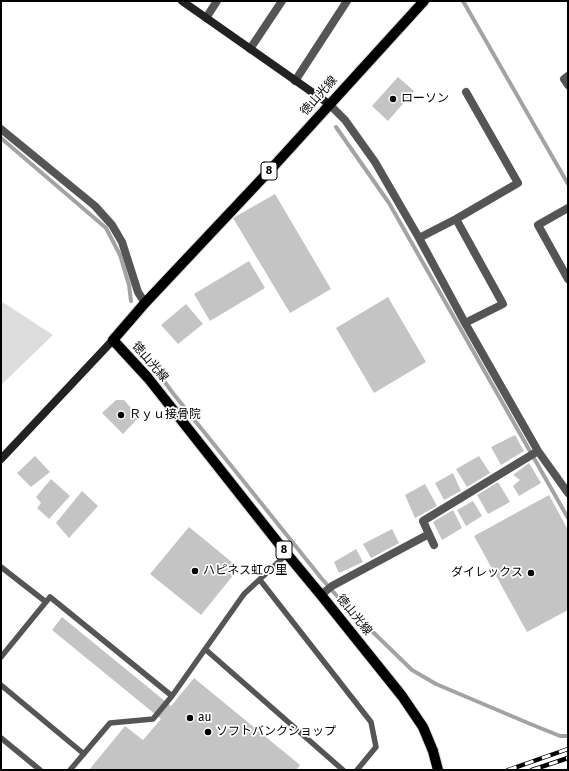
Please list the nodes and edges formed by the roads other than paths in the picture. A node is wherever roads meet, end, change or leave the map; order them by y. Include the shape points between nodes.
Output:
1 (182, 1) edge
2 (217, 1) edge
3 (282, 1) edge
4 (347, 1) edge
5 (424, 1) edge
6 (206, 18) junction
7 (250, 49) junction
8 (568, 76) edge
9 (296, 81) junction
10 (568, 85) edge
11 (466, 92) dead end
12 (329, 104) junction
13 (1, 129) edge
14 (568, 208) edge
15 (456, 219) junction
16 (419, 238) junction
17 (568, 279) edge
18 (145, 303) junction
19 (465, 323) junction
20 (114, 340) junction
21 (538, 451) junction
22 (1, 459) edge
23 (568, 493) edge
24 (429, 534) junction
25 (434, 545) dead end
26 (287, 554) junction
27 (1, 566) edge
28 (260, 580) junction
29 (321, 595) junction
30 (46, 602) junction
31 (206, 649) junction
32 (1, 657) edge
33 (1, 685) edge
34 (172, 696) junction
35 (1, 738) edge
36 (84, 754) junction
37 (40, 770) edge
38 (70, 770) edge
39 (343, 770) edge
40 (357, 770) edge
41 (438, 770) edge

1 - 6 street
2 - 6 street
3 - 7 street
4 - 9 street
5 - 12 main road, 徳山光線 / 8
6 - 7 street
7 - 9 street
8 - 10 street via 564,79
9 - 12 street
11 - 15 street via 518,183
12 - 16 street via 375,162
12 - 18 main road, 徳山光線 / 8
13 - 18 street via 95,206 112,224 122,242 138,292
14 - 17 street via 538,225
15 - 16 street
15 - 19 street via 503,304
16 - 19 street
18 - 20 main road, 徳山光線 / 8
19 - 21 street
20 - 22 street
20 - 26 main road, 徳山光線 / 8 via 148,378
21 - 23 street
21 - 24 street via 423,521
24 - 25 street
24 - 29 street via 332,586
26 - 28 lane
26 - 29 main road, 徳山光線 / 8
27 - 30 lane
28 - 31 lane via 244,594
28 - 40 lane via 371,722 376,747
29 - 41 main road, 徳山光線 / 8 via 402,696 423,727
30 - 32 lane
30 - 34 lane via 50,597
31 - 34 lane
31 - 39 lane
33 - 36 lane
34 - 36 lane via 153,719 110,723
35 - 37 lane
36 - 38 lane

